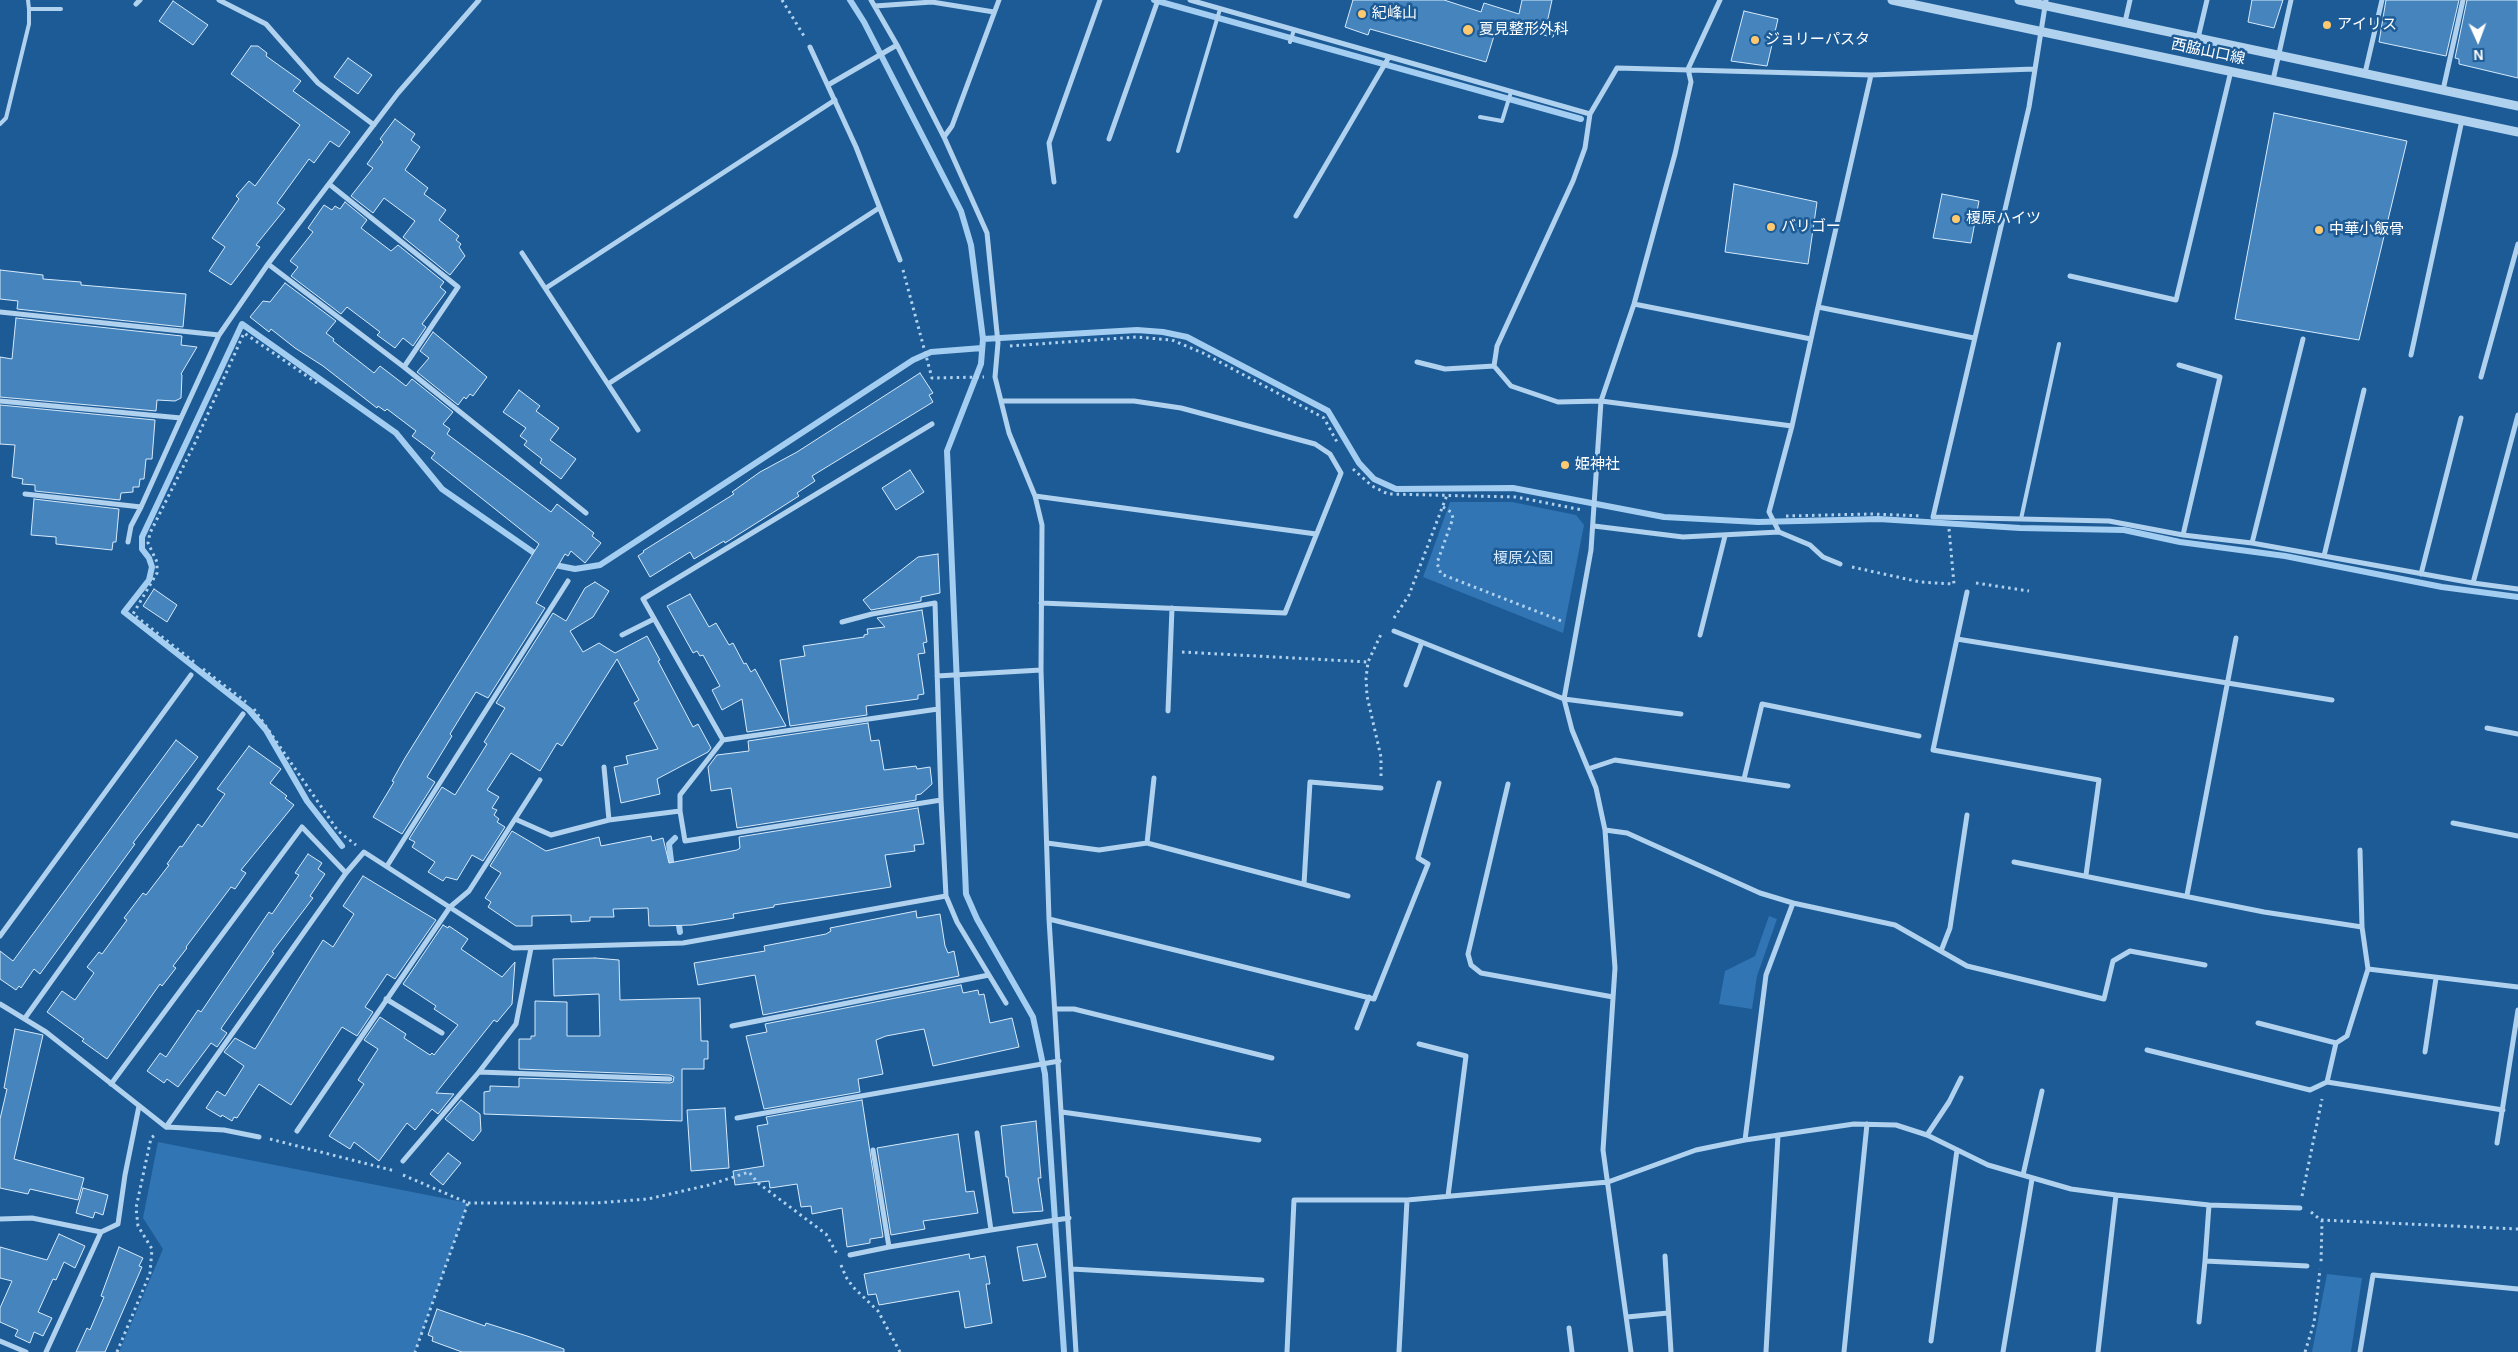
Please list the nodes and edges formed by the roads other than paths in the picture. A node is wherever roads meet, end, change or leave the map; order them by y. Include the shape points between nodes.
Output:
1 (28, 0) edge
2 (219, 0) edge
3 (479, 0) edge
4 (871, 0) edge
5 (999, 0) edge
6 (1100, 0) edge
7 (1190, 0) edge
8 (1720, 0) edge
9 (1892, 0) edge
10 (2020, 0) edge
11 (2130, 0) edge
12 (2207, 0) edge
13 (2291, 0) edge
14 (2382, 0) edge
15 (2463, 0) edge
16 (1157, 3) edge
17 (2046, 3) edge
18 (875, 6) junction
19 (29, 9) junction
20 (61, 9) dead end
21 (1220, 9) junction
22 (994, 12) junction
23 (2125, 22) junction
24 (2040, 30) junction
25 (1293, 33) junction
26 (2198, 38) junction
27 (1290, 42) dead end
28 (897, 45) junction
29 (810, 47) road end
30 (2278, 55) junction
31 (1388, 60) junction
32 (1688, 69) junction
33 (2034, 69) junction
34 (2231, 71) junction
35 (2365, 73) junction
36 (1871, 75) junction
37 (2273, 80) junction
38 (828, 85) junction
39 (2443, 90) junction
40 (1511, 94) junction
41 (835, 100) junction
42 (2518, 106) edge
43 (1590, 114) junction
44 (1480, 117) dead end
45 (2462, 120) junction
46 (0, 124) edge
47 (374, 125) junction
48 (2518, 132) edge
49 (944, 138) junction
50 (1109, 139) dead end
51 (1178, 151) dead end
52 (1054, 182) dead end
53 (329, 184) junction
54 (879, 208) junction
55 (1296, 216) dead end
56 (2518, 244) edge
57 (522, 253) dead end
58 (900, 260) road end
59 (268, 264) junction
60 (2070, 276) dead end
61 (546, 288) junction
62 (1634, 304) junction
63 (1818, 307) junction
64 (0, 312) edge
65 (219, 335) junction
66 (1974, 338) junction
67 (1811, 339) junction
68 (2303, 339) dead end
69 (2060, 344) dead end
70 (2412, 355) dead end
71 (1417, 362) dead end
72 (2179, 365) dead end
73 (1494, 366) junction
74 (404, 367) junction
75 (2482, 377) dead end
76 (608, 384) junction
77 (2364, 390) dead end
78 (0, 401) edge
79 (1002, 401) junction
80 (1601, 401) junction
81 (2518, 416) edge
82 (181, 418) junction
83 (2462, 418) dead end
84 (932, 424) dead end
85 (1792, 426) junction
86 (638, 430) dead end
87 (25, 494) dead end
88 (1035, 496) junction
89 (141, 507) junction
90 (586, 513) dead end
91 (2021, 519) junction
92 (1594, 526) junction
93 (1778, 530) junction
94 (1316, 534) junction
95 (2183, 535) junction
96 (1725, 536) junction
97 (128, 542) dead end
98 (2252, 543) junction
99 (2324, 556) junction
100 (1840, 564) road end
101 (2421, 574) junction
102 (568, 581) dead end
103 (2473, 583) junction
104 (2518, 589) edge
105 (1967, 592) dead end
106 (1041, 602) junction
107 (1172, 608) junction
108 (654, 618) junction
109 (842, 622) dead end
110 (1394, 631) dead end
111 (622, 635) dead end
112 (1700, 635) dead end
113 (2236, 638) dead end
114 (1957, 639) junction
115 (1422, 642) junction
116 (1041, 670) junction
117 (191, 675) dead end
118 (937, 676) junction
119 (2226, 684) junction
120 (1406, 685) dead end
121 (1564, 699) junction
122 (2332, 700) dead end
123 (938, 709) junction
124 (1168, 711) dead end
125 (243, 714) dead end
126 (1681, 714) dead end
127 (2487, 728) dead end
128 (2518, 734) edge
129 (1920, 736) dead end
130 (723, 740) junction
131 (604, 767) dead end
132 (1588, 769) junction
133 (1154, 778) dead end
134 (1744, 779) junction
135 (540, 780) dead end
136 (1439, 783) dead end
137 (1508, 784) dead end
138 (1788, 786) dead end
139 (1381, 788) dead end
140 (941, 800) junction
141 (680, 811) junction
142 (1967, 815) dead end
143 (515, 819) junction
144 (609, 820) junction
145 (2453, 823) dead end
146 (1605, 830) junction
147 (2518, 836) edge
148 (1047, 842) junction
149 (1147, 842) junction
150 (2360, 850) dead end
151 (2014, 862) dead end
152 (387, 866) junction
153 (346, 873) junction
154 (2086, 875) junction
155 (1304, 884) junction
156 (2187, 895) junction
157 (946, 896) junction
158 (1348, 896) dead end
159 (1793, 903) junction
160 (450, 907) junction
161 (1050, 919) junction
162 (2362, 927) junction
163 (0, 936) edge
164 (531, 948) junction
165 (1942, 951) junction
166 (2205, 964) dead end
167 (2368, 969) junction
168 (990, 974) junction
169 (2436, 978) junction
170 (2518, 987) edge
171 (1369, 997) junction
172 (1613, 997) junction
173 (386, 1000) junction
174 (1006, 1003) dead end
175 (0, 1004) edge
176 (1056, 1009) junction
177 (2518, 1010) edge
178 (25, 1018) junction
179 (2258, 1023) dead end
180 (732, 1026) dead end
181 (1357, 1028) dead end
182 (442, 1033) dead end
183 (2336, 1042) junction
184 (1419, 1044) dead end
185 (2147, 1050) dead end
186 (2425, 1052) dead end
187 (1272, 1058) dead end
188 (1059, 1061) junction
189 (479, 1072) junction
190 (1961, 1078) dead end
191 (670, 1079) dead end
192 (2327, 1082) junction
193 (111, 1084) junction
194 (2042, 1091) dead end
195 (139, 1106) junction
196 (2503, 1110) junction
197 (1062, 1112) junction
198 (737, 1118) dead end
199 (1867, 1124) junction
200 (166, 1127) junction
201 (297, 1131) dead end
202 (977, 1132) dead end
203 (1778, 1135) junction
204 (1927, 1135) junction
205 (259, 1137) road end
206 (1259, 1140) dead end
207 (1745, 1140) junction
208 (2498, 1142) dead end
209 (873, 1150) dead end
210 (1956, 1150) junction
211 (403, 1161) dead end
212 (2022, 1176) junction
213 (2032, 1179) junction
214 (1608, 1182) junction
215 (2116, 1195) junction
216 (1448, 1196) junction
217 (1408, 1200) junction
218 (2209, 1204) junction
219 (2300, 1208) road end
220 (1069, 1218) junction
221 (0, 1219) edge
222 (991, 1230) junction
223 (101, 1232) junction
224 (889, 1248) junction
225 (850, 1255) dead end
226 (1665, 1256) dead end
227 (2205, 1261) junction
228 (2307, 1266) dead end
229 (1072, 1269) junction
230 (1262, 1280) dead end
231 (2518, 1289) edge
232 (1668, 1313) junction
233 (1627, 1317) junction
234 (2199, 1322) dead end
235 (1568, 1328) dead end
236 (0, 1341) edge
237 (1931, 1341) dead end
238 (26, 1352) edge
239 (46, 1352) edge
240 (1076, 1352) edge
241 (1288, 1352) edge
242 (1399, 1352) edge
243 (1572, 1352) edge
244 (1631, 1352) edge
245 (1671, 1352) edge
246 (1766, 1352) edge
247 (1844, 1352) edge
248 (2003, 1352) edge
249 (2098, 1352) edge
250 (2360, 1352) edge

1 - 19 lane
2 - 47 street via 266,24 318,83
3 - 47 street
4 - 18 street
5 - 22 street
6 - 52 street via 1049,143
7 - 21 street
8 - 32 street
9 - 24 street, 西脇山口線
10 - 17 street, 西脇山口線
11 - 23 street
12 - 26 street
13 - 30 street
14 - 35 street
15 - 39 street
16 - 50 street
17 - 23 street, 西脇山口線
17 - 24 street
18 - 22 street via 932,2
18 - 28 street
19 - 20 lane
19 - 46 lane via 29,24 6,118
21 - 25 street
21 - 51 lane
22 - 49 street via 952,126
23 - 26 street, 西脇山口線
24 - 33 street
24 - 34 street, 西脇山口線
25 - 27 lane
25 - 31 street
26 - 30 street, 西脇山口線
28 - 38 street
28 - 49 street
29 - 38 street
30 - 35 street, 西脇山口線
30 - 37 street
31 - 40 street
31 - 55 street
32 - 36 street
32 - 43 street via 1617,68
32 - 62 street via 1691,82 1675,154
33 - 36 street
33 - 66 street via 2029,107
34 - 37 street, 西脇山口線
34 - 60 street via 2176,300
35 - 39 street, 西脇山口線
36 - 63 street
37 - 45 street, 西脇山口線
38 - 41 street
39 - 42 street, 西脇山口線
40 - 43 street
40 - 44 lane via 1502,122
41 - 54 street
41 - 61 street
43 - 73 street via 1585,148 1573,181 1497,346
45 - 48 street, 西脇山口線
45 - 70 street
47 - 53 street
49 - 79 street via 987,232 998,332 995,377
53 - 59 street
53 - 74 street via 458,287
54 - 58 street
54 - 76 street
56 - 75 street
57 - 61 street
59 - 65 street
59 - 74 street
61 - 76 street
62 - 67 street
62 - 80 street
63 - 66 street
63 - 67 street
64 - 65 street
65 - 82 street
66 - 91 street via 1933,517
67 - 85 street
68 - 98 street
69 - 91 lane
71 - 73 street via 1445,368
72 - 95 street via 2220,377
73 - 80 street via 1511,386 1558,402
74 - 90 street
76 - 86 street
77 - 99 street
78 - 82 street
79 - 88 street via 1009,433
79 - 94 street via 1134,401 1181,408 1315,444 1330,454 1341,473
80 - 85 street
80 - 92 street
81 - 103 street
82 - 89 street
83 - 101 street
84 - 108 street via 643,599
85 - 93 street via 1769,512
87 - 89 street
88 - 94 street
88 - 106 street via 1042,525
89 - 97 street via 131,526
91 - 95 street via 2109,521
92 - 96 street via 1683,537
92 - 121 street
93 - 96 street
93 - 100 street
94 - 107 street via 1285,613
95 - 98 street
96 - 112 street
98 - 99 street
99 - 101 street
101 - 103 street
102 - 152 street
103 - 104 street
105 - 114 street
106 - 107 street
106 - 116 street
107 - 124 street
108 - 111 street
108 - 130 street
109 - 118 street via 935,603
110 - 115 street
113 - 119 street
114 - 119 street
114 - 154 street via 1933,750 2099,780
115 - 120 street
115 - 121 street
116 - 118 street
116 - 148 street
117 - 163 street
118 - 123 street
119 - 122 street
119 - 156 street
121 - 126 street
121 - 132 street
123 - 130 street
123 - 140 street
125 - 178 street
127 - 128 street
129 - 134 street via 1762,704
130 - 141 street via 680,795
131 - 144 street
132 - 134 street via 1615,760
132 - 146 street via 1596,788
133 - 149 street
134 - 138 street
135 - 143 street
136 - 171 street via 1418,858 1428,864 1374,999
137 - 172 street via 1468,954 1471,965 1481,973
139 - 155 street via 1310,782
140 - 141 street via 685,841
140 - 157 street
141 - 144 street
142 - 165 street via 1950,928
143 - 144 street via 551,836
143 - 160 street via 469,891
145 - 147 street
146 - 159 street via 1627,833 1760,893
146 - 172 street via 1615,968
148 - 149 street via 1099,850
148 - 161 street
149 - 155 street
150 - 162 street
151 - 154 street
152 - 153 street via 364,852
152 - 160 street
153 - 193 street via 302,827
153 - 200 street
154 - 156 street
155 - 158 street
156 - 162 street via 2264,912
157 - 164 street via 683,943
157 - 168 street via 957,922
159 - 165 street via 1895,925
159 - 207 street via 1766,975
160 - 164 street via 513,948
160 - 173 street
161 - 171 street
161 - 176 street
162 - 167 street
164 - 189 street via 516,1024
165 - 166 street via 1967,966 2104,999 2113,962 2130,951
167 - 169 street
167 - 183 street via 2347,1036
168 - 174 street
168 - 180 street
169 - 170 street
169 - 186 street
171 - 181 street
172 - 214 street via 1603,1150
173 - 182 street
173 - 201 street
175 - 178 street
176 - 187 street via 1074,1008
176 - 188 street
177 - 196 street
178 - 193 street
179 - 183 street
183 - 192 street
184 - 216 street via 1466,1056
185 - 192 street via 2310,1090
188 - 197 street
188 - 198 street
189 - 191 street
189 - 211 street
190 - 204 street
192 - 196 street
193 - 195 street
194 - 212 street
195 - 200 street
195 - 223 street via 118,1224
196 - 208 street
197 - 206 street
197 - 220 street
199 - 203 street
199 - 204 street via 1896,1125
199 - 247 street
200 - 205 street via 224,1130
202 - 222 street
203 - 207 street
203 - 246 street
204 - 210 street
207 - 214 street via 1696,1150
209 - 224 street
210 - 212 street
210 - 237 street
212 - 213 street
213 - 215 street via 2071,1190
213 - 248 street
214 - 216 street
214 - 233 street
215 - 218 street
215 - 249 street
216 - 217 street
217 - 241 street via 1294,1200
217 - 242 street
218 - 219 street
218 - 227 street
220 - 222 street
220 - 229 street
221 - 223 street via 32,1218
222 - 224 street
223 - 239 street
224 - 225 street
226 - 232 street
227 - 228 street
227 - 234 street
229 - 230 street
229 - 240 street
231 - 250 street via 2373,1275
232 - 233 street
232 - 245 street
233 - 244 street
235 - 243 street
236 - 238 street

